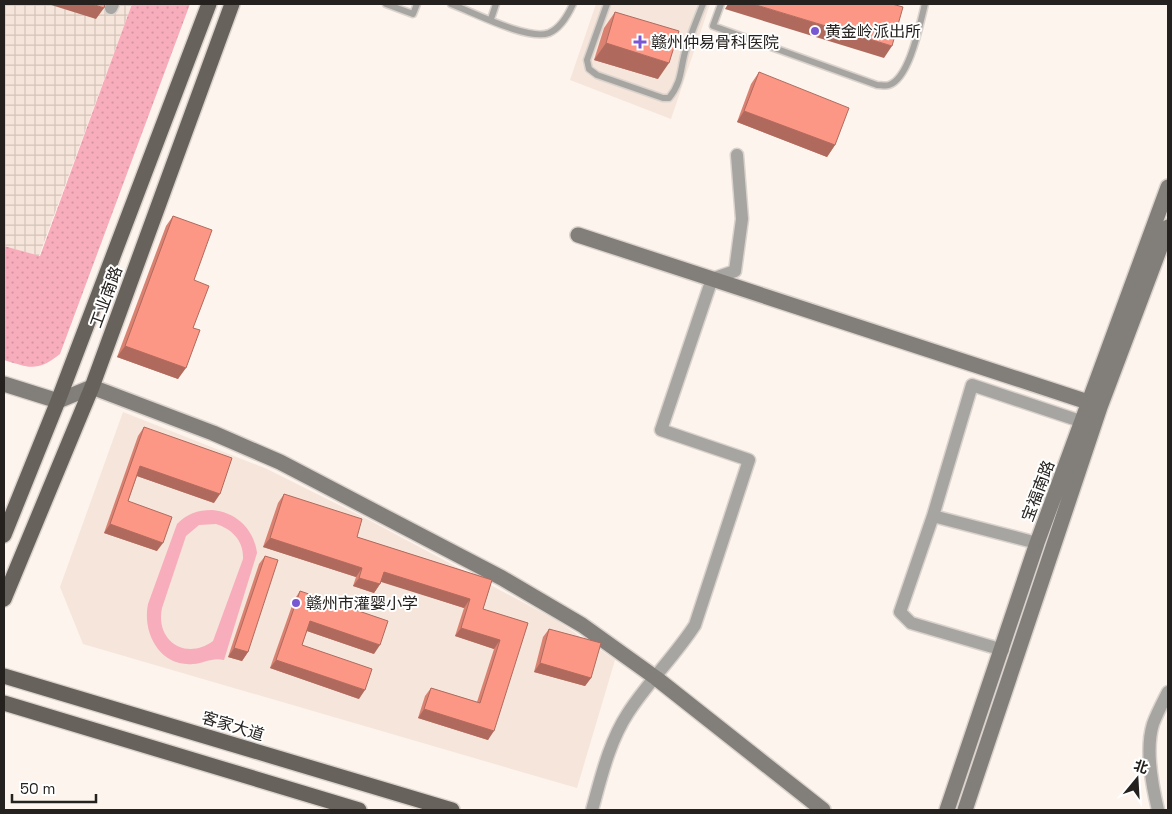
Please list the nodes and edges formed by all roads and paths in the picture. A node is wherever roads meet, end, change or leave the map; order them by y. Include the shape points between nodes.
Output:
1 (209, 4) edge
2 (232, 4) edge
3 (386, 4) edge
4 (417, 4) edge
5 (451, 4) edge
6 (496, 4) edge
7 (572, 4) edge
8 (607, 4) edge
9 (702, 4) edge
10 (721, 4) edge
11 (925, 4) edge
12 (491, 19) junction
13 (737, 155) dead end
14 (1168, 187) edge
15 (1168, 227) edge
16 (578, 234) dead end
17 (712, 278) junction
18 (4, 384) edge
19 (92, 387) junction
20 (58, 401) junction
21 (1095, 405) junction
22 (1083, 422) junction
23 (933, 516) junction
24 (4, 535) edge
25 (1037, 543) junction
26 (4, 599) edge
27 (1003, 650) junction
28 (4, 676) edge
29 (656, 678) junction
30 (1168, 692) edge
31 (4, 703) edge
32 (359, 810) edge
33 (452, 810) edge
34 (592, 810) edge
35 (823, 810) edge
36 (947, 810) edge
37 (965, 810) edge
38 (1158, 810) edge

1 - 20 main road, 工业南路
2 - 19 main road, 工业南路
3 - 4 lane via 413,14
5 - 12 lane
6 - 12 lane
7 - 12 lane via 560,26 548,33 527,33
8 - 9 lane via 587,60 588,69 663,98 669,98 676,90
10 - 11 lane via 713,26 877,85 890,85 900,76 910,58
13 - 17 street via 742,219 735,271
14 - 21 street, 宝福南路
15 - 21 street, 宝福南路
16 - 17 street
17 - 21 street
17 - 29 street via 661,430 749,460 695,624
18 - 20 street
19 - 20 street
19 - 26 main road, 工业南路
19 - 29 street via 271,458 356,501 502,578 582,625
20 - 24 main road, 工业南路
21 - 22 street, 宝福南路
21 - 37 street, 宝福南路
22 - 23 street via 972,385
22 - 25 street, 宝福南路
23 - 25 street
23 - 27 street via 900,612 911,623
25 - 27 street, 宝福南路
27 - 36 street, 宝福南路
28 - 33 main road, 客家大道
29 - 34 street via 627,713 611,746
29 - 35 street
30 - 38 street via 1153,726 1150,761 1150,781
31 - 32 main road

